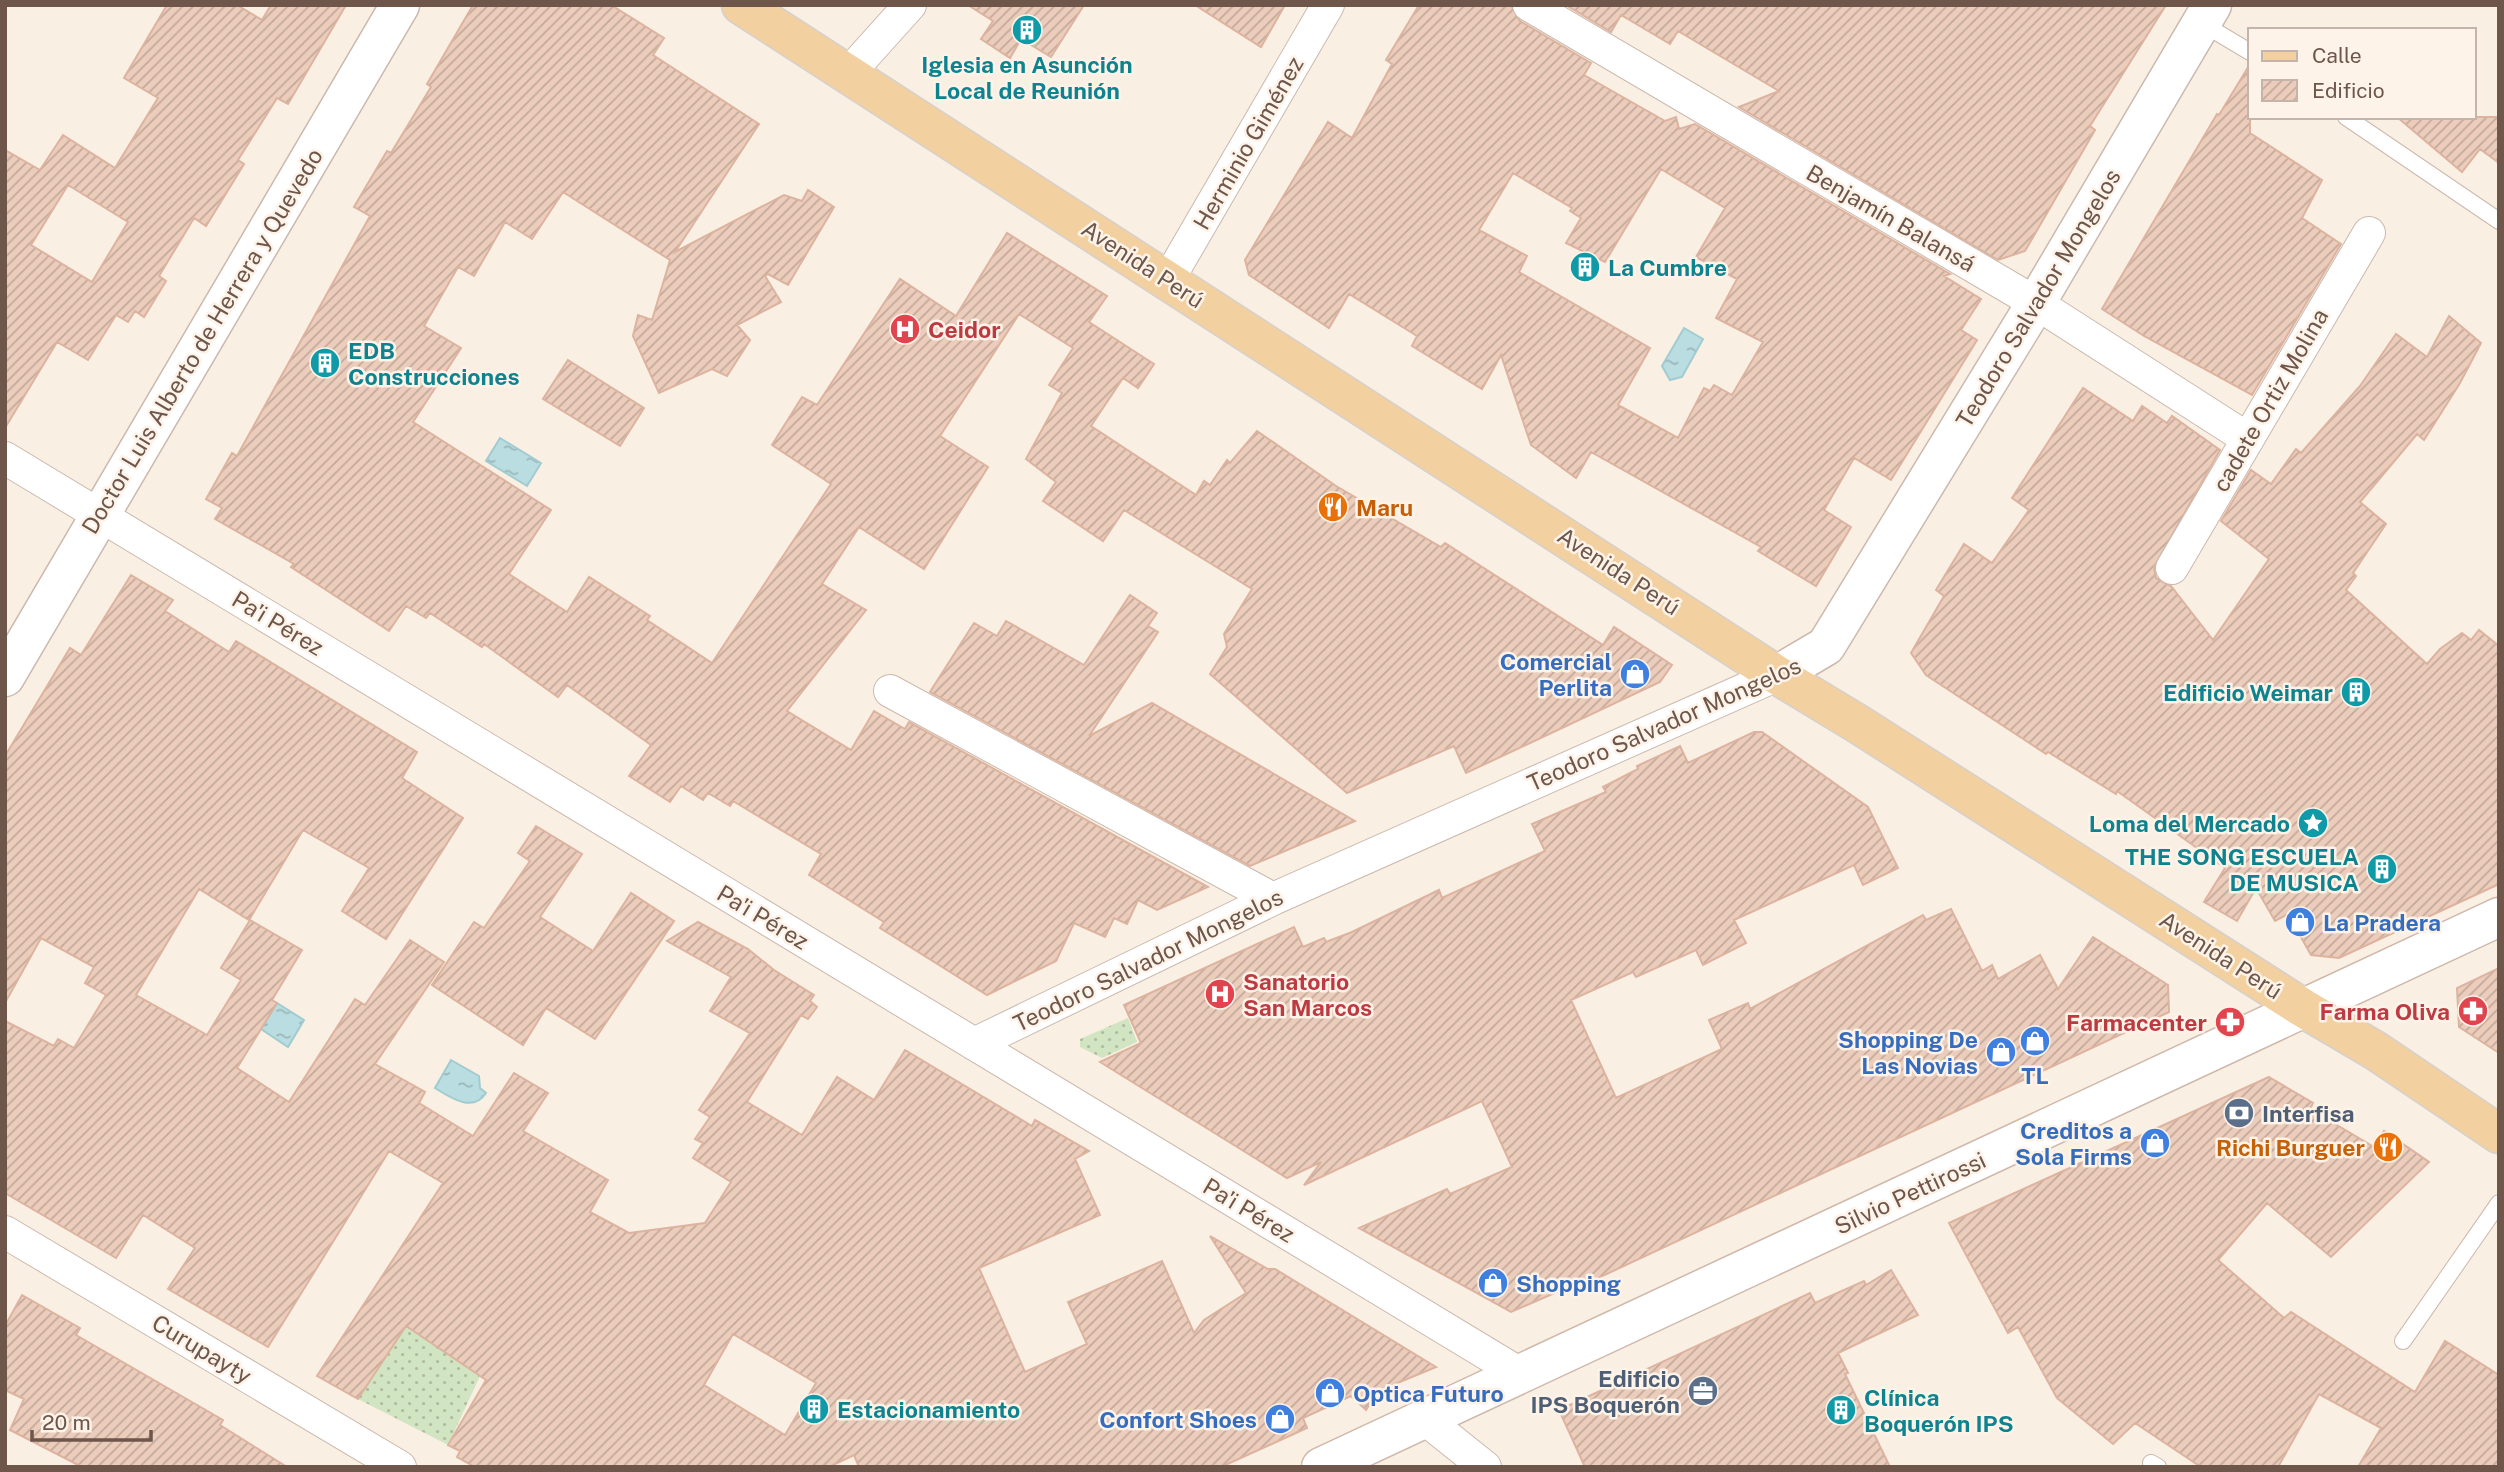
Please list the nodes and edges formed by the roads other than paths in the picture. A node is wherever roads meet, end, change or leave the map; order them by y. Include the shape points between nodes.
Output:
1 (400, 5) edge
2 (741, 5) edge
3 (910, 5) edge
4 (1328, 5) edge
5 (1529, 5) edge
6 (2207, 14) edge
7 (2248, 50) edge
8 (848, 74) junction
9 (2349, 119) edge
10 (2499, 221) edge
11 (2369, 233) dead end
12 (1168, 280) junction
13 (2036, 303) junction
14 (2248, 439) junction
15 (5, 458) edge
16 (99, 514) junction
17 (2172, 568) dead end
18 (1777, 675) junction
19 (5, 677) edge
20 (890, 691) dead end
21 (1273, 898) junction
22 (2499, 917) edge
23 (2303, 1008) junction
24 (974, 1044) junction
25 (2499, 1134) edge
26 (2499, 1203) edge
27 (5, 1232) edge
28 (2403, 1341) dead end
29 (1522, 1375) junction
30 (1425, 1419) junction
31 (400, 1467) edge
32 (1321, 1467) edge
33 (1485, 1467) edge

1 - 16 street, Doctor Luis Alberto de Herrera y Quevedo
2 - 8 main road, Avenida Perú
3 - 8 street
4 - 12 street, Herminio Giménez
5 - 13 street, Benjamín Balansá
6 - 7 lane
6 - 13 street, Teodoro Salvador Mongelos
8 - 12 main road, Avenida Perú
9 - 10 lane
11 - 14 street, cadete Ortiz Molina
12 - 18 main road, Avenida Perú
13 - 14 street, Benjamín Balansá
13 - 18 street, Teodoro Salvador Mongelos via 1826,646
14 - 17 street, cadete Ortiz Molina
15 - 16 street, Pa'i Pérez
16 - 19 street, Doctor Luis Alberto de Herrera y Quevedo
16 - 24 street, Pa'i Pérez
18 - 21 street, Teodoro Salvador Mongelos
18 - 23 main road, Avenida Perú
20 - 21 street
21 - 24 street, Teodoro Salvador Mongelos
22 - 23 street, Silvio Pettirossi
23 - 25 main road, Avenida Perú
23 - 29 street, Silvio Pettirossi
24 - 29 street, Pa'i Pérez
26 - 28 lane
27 - 31 street, Curupayty
29 - 30 street, Silvio Pettirossi
30 - 32 street, Silvio Pettirossi
30 - 33 street

